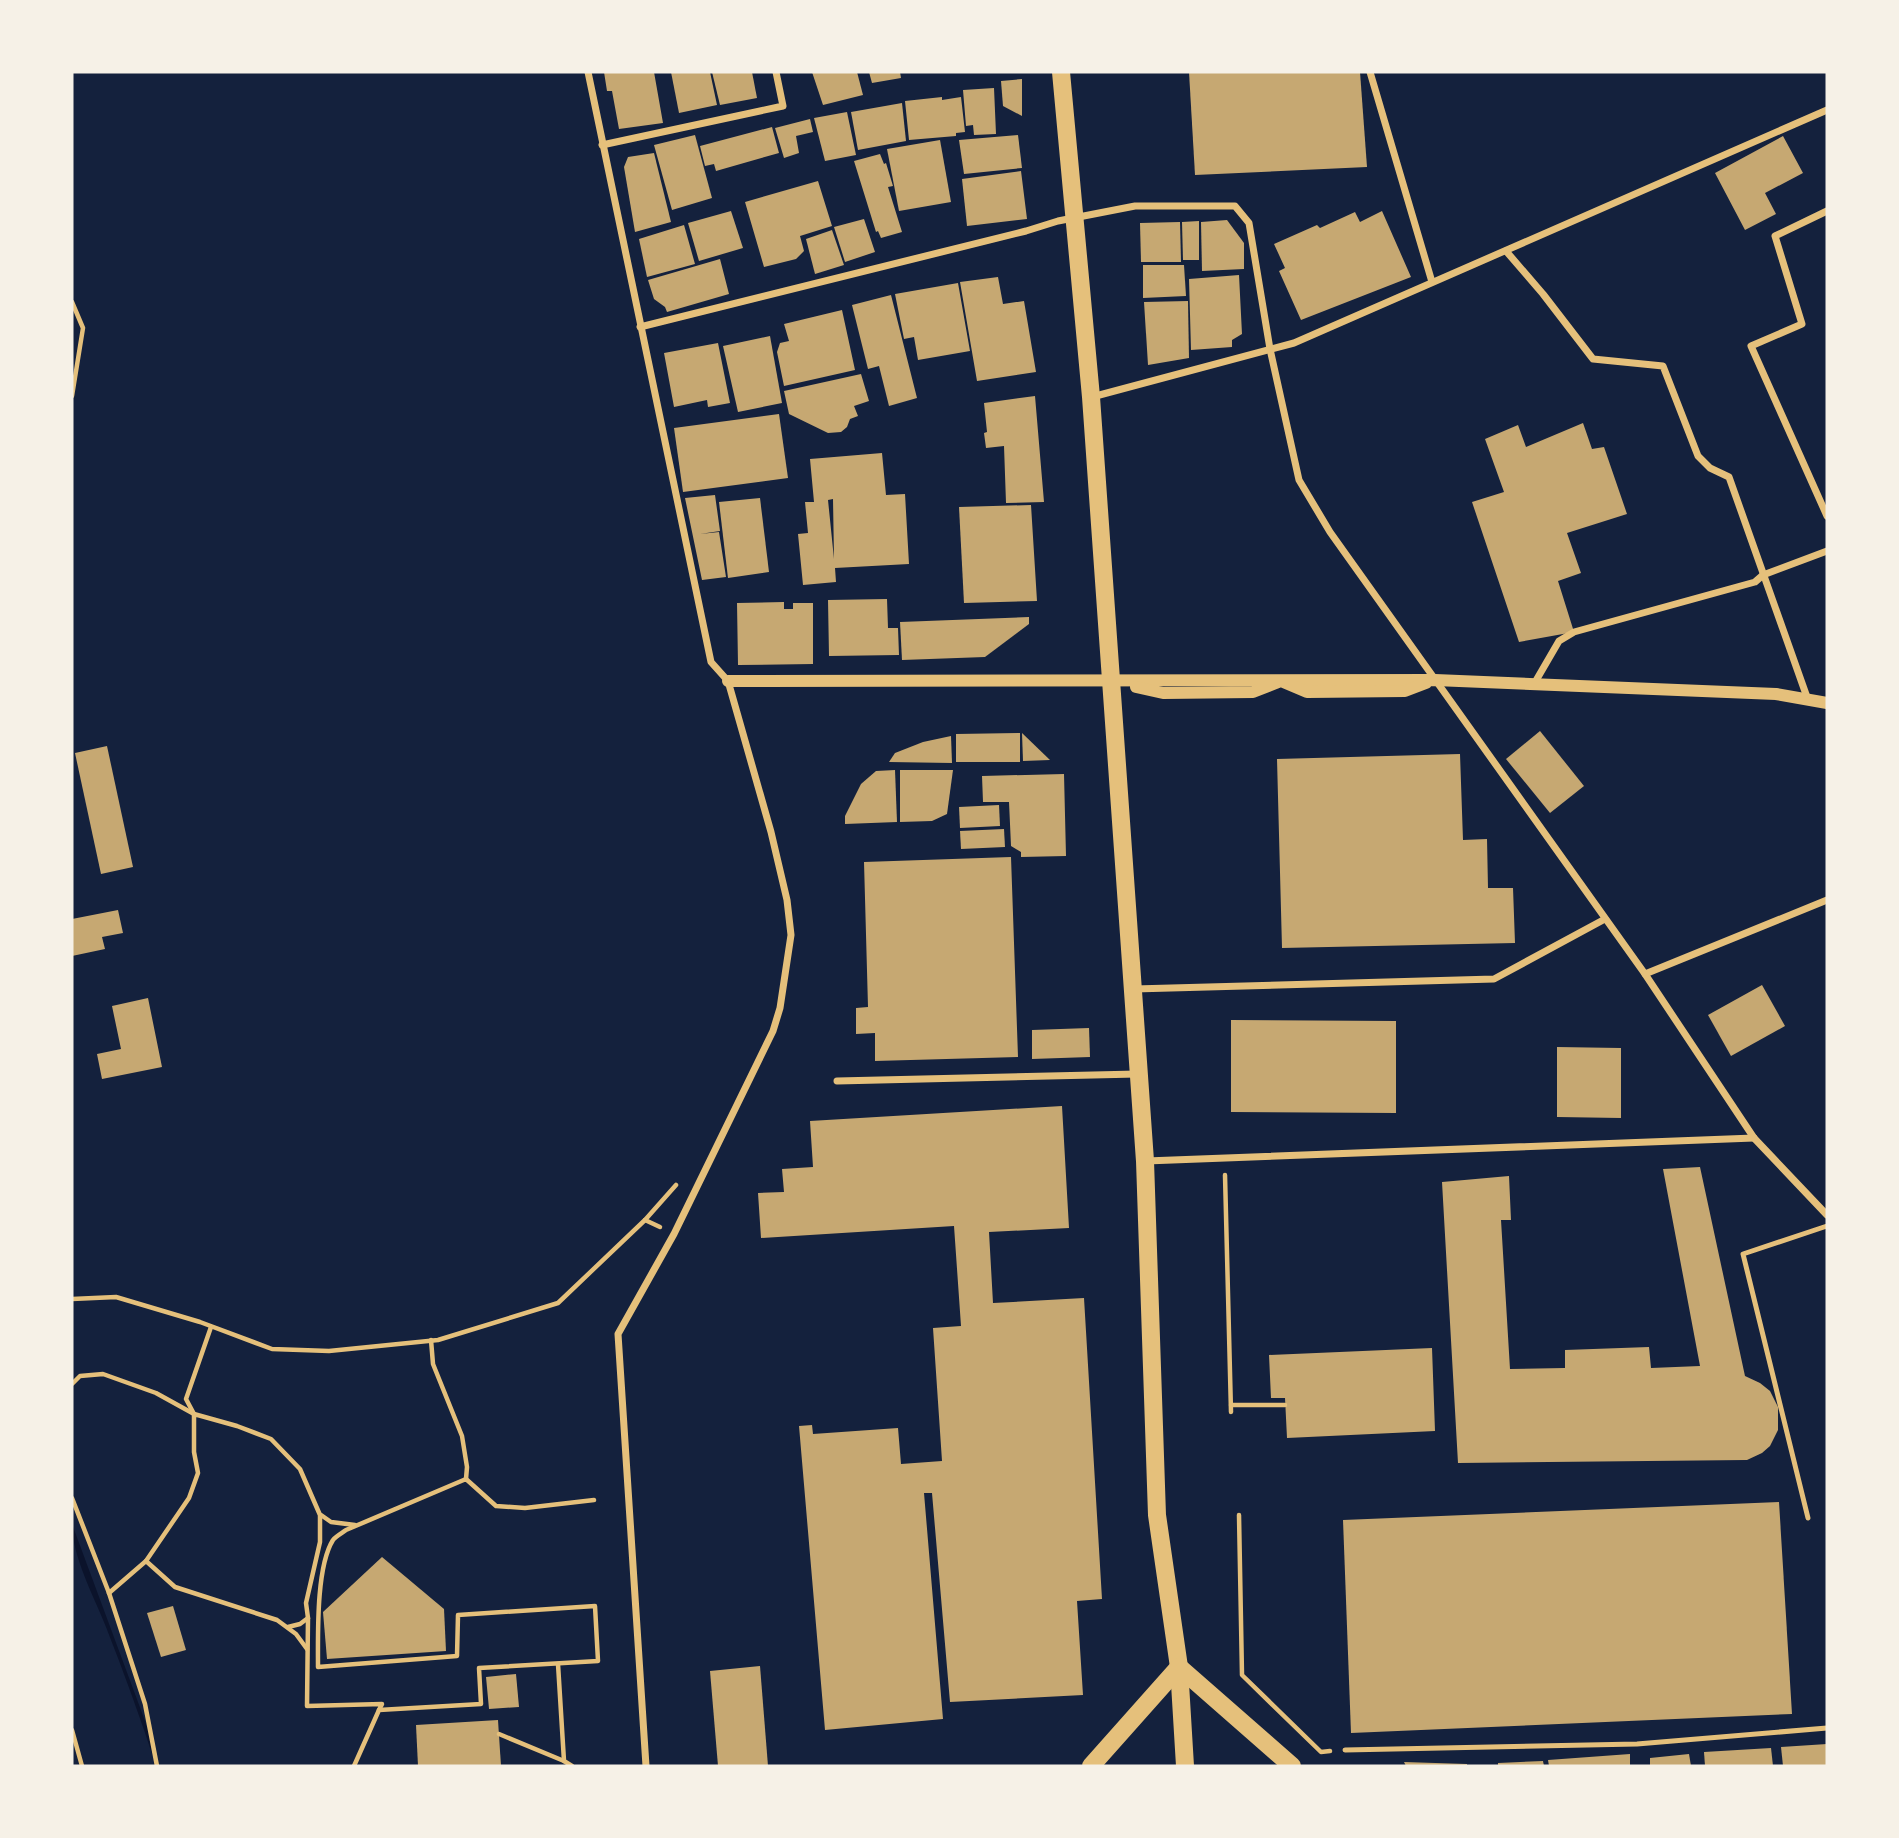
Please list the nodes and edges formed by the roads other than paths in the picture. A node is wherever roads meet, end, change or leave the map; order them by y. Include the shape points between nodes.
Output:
1 (588, 72) edge
2 (776, 72) edge
3 (1061, 72) edge
4 (1370, 72) edge
5 (1827, 110) edge
6 (602, 145) junction
7 (1827, 211) edge
8 (1075, 218) junction
9 (1506, 251) junction
10 (1432, 282) junction
11 (640, 327) junction
12 (1270, 349) junction
13 (1091, 397) junction
14 (1827, 516) edge
15 (1827, 551) edge
16 (1763, 575) junction
17 (1435, 680) junction
18 (728, 681) junction
19 (1112, 681) junction
20 (1534, 684) junction
21 (1808, 699) junction
22 (1827, 703) edge
23 (1827, 900) edge
24 (1605, 919) junction
25 (1645, 974) junction
26 (1133, 989) junction
27 (1139, 1074) junction
28 (837, 1081) dead end
29 (1754, 1138) junction
30 (1145, 1161) junction
31 (1827, 1215) edge
32 (1827, 1226) edge
33 (1808, 1518) dead end
34 (1180, 1667) junction
35 (1827, 1728) edge
36 (1345, 1750) road end
37 (646, 1766) edge
38 (1091, 1766) edge
39 (1185, 1766) edge
40 (1292, 1766) edge

1 - 6 street
2 - 6 street via 783,106
3 - 8 main road
4 - 10 street
5 - 9 street
6 - 11 street
7 - 14 street via 1775,236 1802,324 1751,346
8 - 11 street
8 - 12 street via 1135,206 1235,206 1250,223
8 - 13 main road
9 - 10 street
9 - 16 street via 1594,359 1663,366 1698,456 1728,477
10 - 12 street via 1294,343
11 - 18 street via 711,662
12 - 13 street
12 - 17 street via 1299,480 1330,532
13 - 19 main road
15 - 16 street
16 - 20 street via 1755,582 1574,632 1559,641
16 - 21 street
17 - 19 street via 1405,691 1307,692 1281,681 1253,692 1175,693
17 - 20 street
17 - 24 street
18 - 19 street
18 - 37 street via 771,832 791,935 773,1031 674,1234 618,1334
19 - 26 main road
20 - 21 street
21 - 22 street
23 - 25 street
24 - 25 street
24 - 26 street via 1494,979
25 - 29 street
26 - 27 main road
27 - 28 street
27 - 30 main road
29 - 30 street
29 - 31 street
30 - 34 main road via 1157,1515
32 - 33 lane via 1742,1254
34 - 38 main road
34 - 39 main road
34 - 40 main road
35 - 36 lane via 1637,1744

